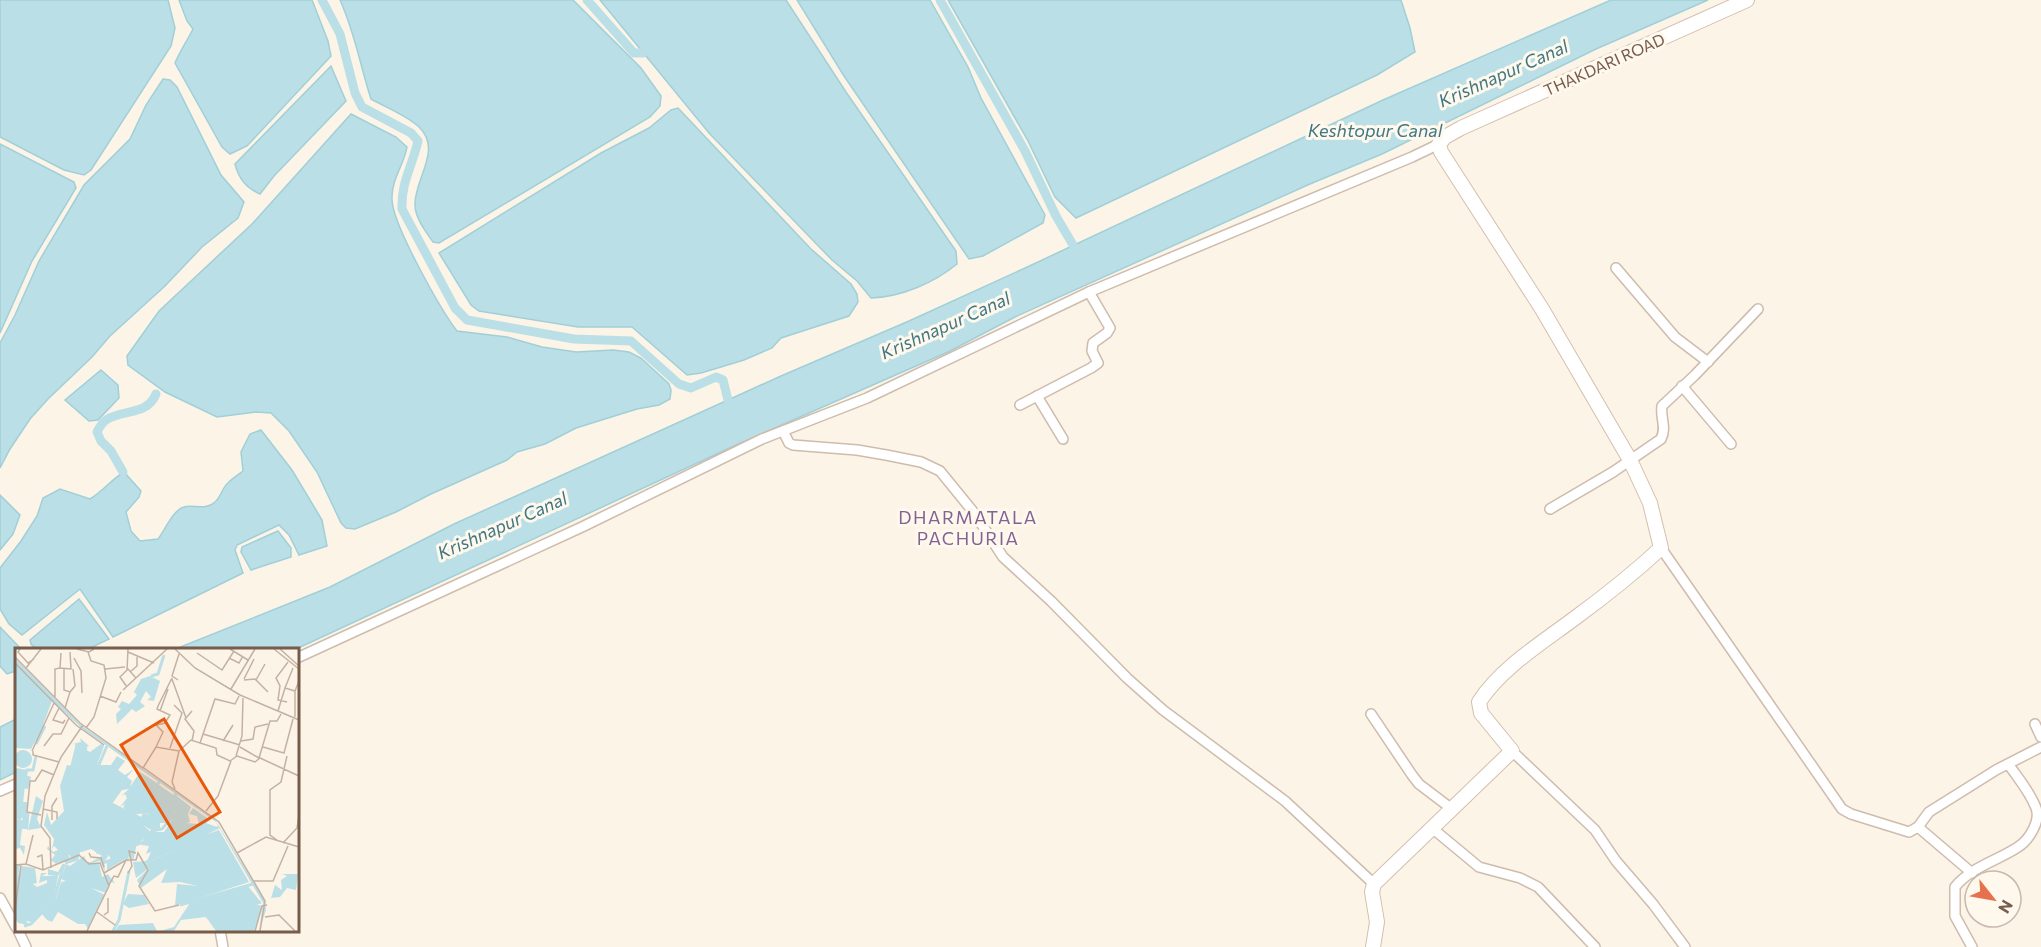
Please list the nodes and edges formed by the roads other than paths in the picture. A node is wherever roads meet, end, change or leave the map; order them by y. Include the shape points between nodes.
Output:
1 (1747, 0) edge
2 (1439, 144) junction
3 (1617, 268) dead end
4 (1089, 292) junction
5 (1758, 309) dead end
6 (1708, 362) junction
7 (1682, 386) junction
8 (1036, 396) junction
9 (1020, 405) dead end
10 (783, 431) junction
11 (1063, 439) dead end
12 (1731, 444) dead end
13 (1630, 460) junction
14 (1550, 509) dead end
15 (1661, 548) junction
16 (298, 658) edge
17 (1371, 714) dead end
18 (2035, 724) dead end
19 (2041, 737) edge
20 (2041, 747) edge
21 (1512, 751) junction
22 (2009, 765) junction
23 (15, 784) edge
24 (0, 791) edge
25 (1452, 809) junction
26 (1918, 827) junction
27 (1432, 828) junction
28 (2037, 832) edge
29 (1967, 869) edge
30 (1978, 869) edge
31 (1963, 878) edge
32 (1374, 884) junction
33 (0, 898) edge
34 (15, 925) edge
35 (18, 932) edge
36 (220, 932) edge
37 (26, 947) edge
38 (223, 947) edge
39 (1373, 947) edge
40 (1595, 947) edge
41 (1685, 947) edge
42 (1972, 947) edge

1 - 2 street, THAKDARI ROAD via 1461,129
2 - 4 street
2 - 13 street
3 - 6 street via 1675,337
4 - 8 street via 1110,328 1092,347 1098,363
4 - 10 street via 877,393
5 - 6 street
6 - 7 street
7 - 12 street
7 - 13 street via 1662,406 1661,439
8 - 9 street
8 - 11 street
10 - 16 street
10 - 32 street via 793,445 886,455 921,462 940,471 1003,557 1127,678 1162,711 1285,801
13 - 14 street
13 - 15 street via 1650,503
15 - 21 street via 1532,650 1484,694 1479,702 1481,713
15 - 26 street via 1842,809 1903,832
17 - 25 street via 1419,784
18 - 19 street
20 - 22 street
21 - 25 street
21 - 41 street via 1595,830
22 - 26 street via 1929,812
22 - 28 street via 2037,810
23 - 24 street
25 - 27 street
26 - 29 street
27 - 32 street
27 - 40 street via 1479,867 1538,887
28 - 30 street
31 - 42 street via 1955,887 1955,916
32 - 39 street via 1377,922
33 - 34 street
35 - 37 street
36 - 38 street

